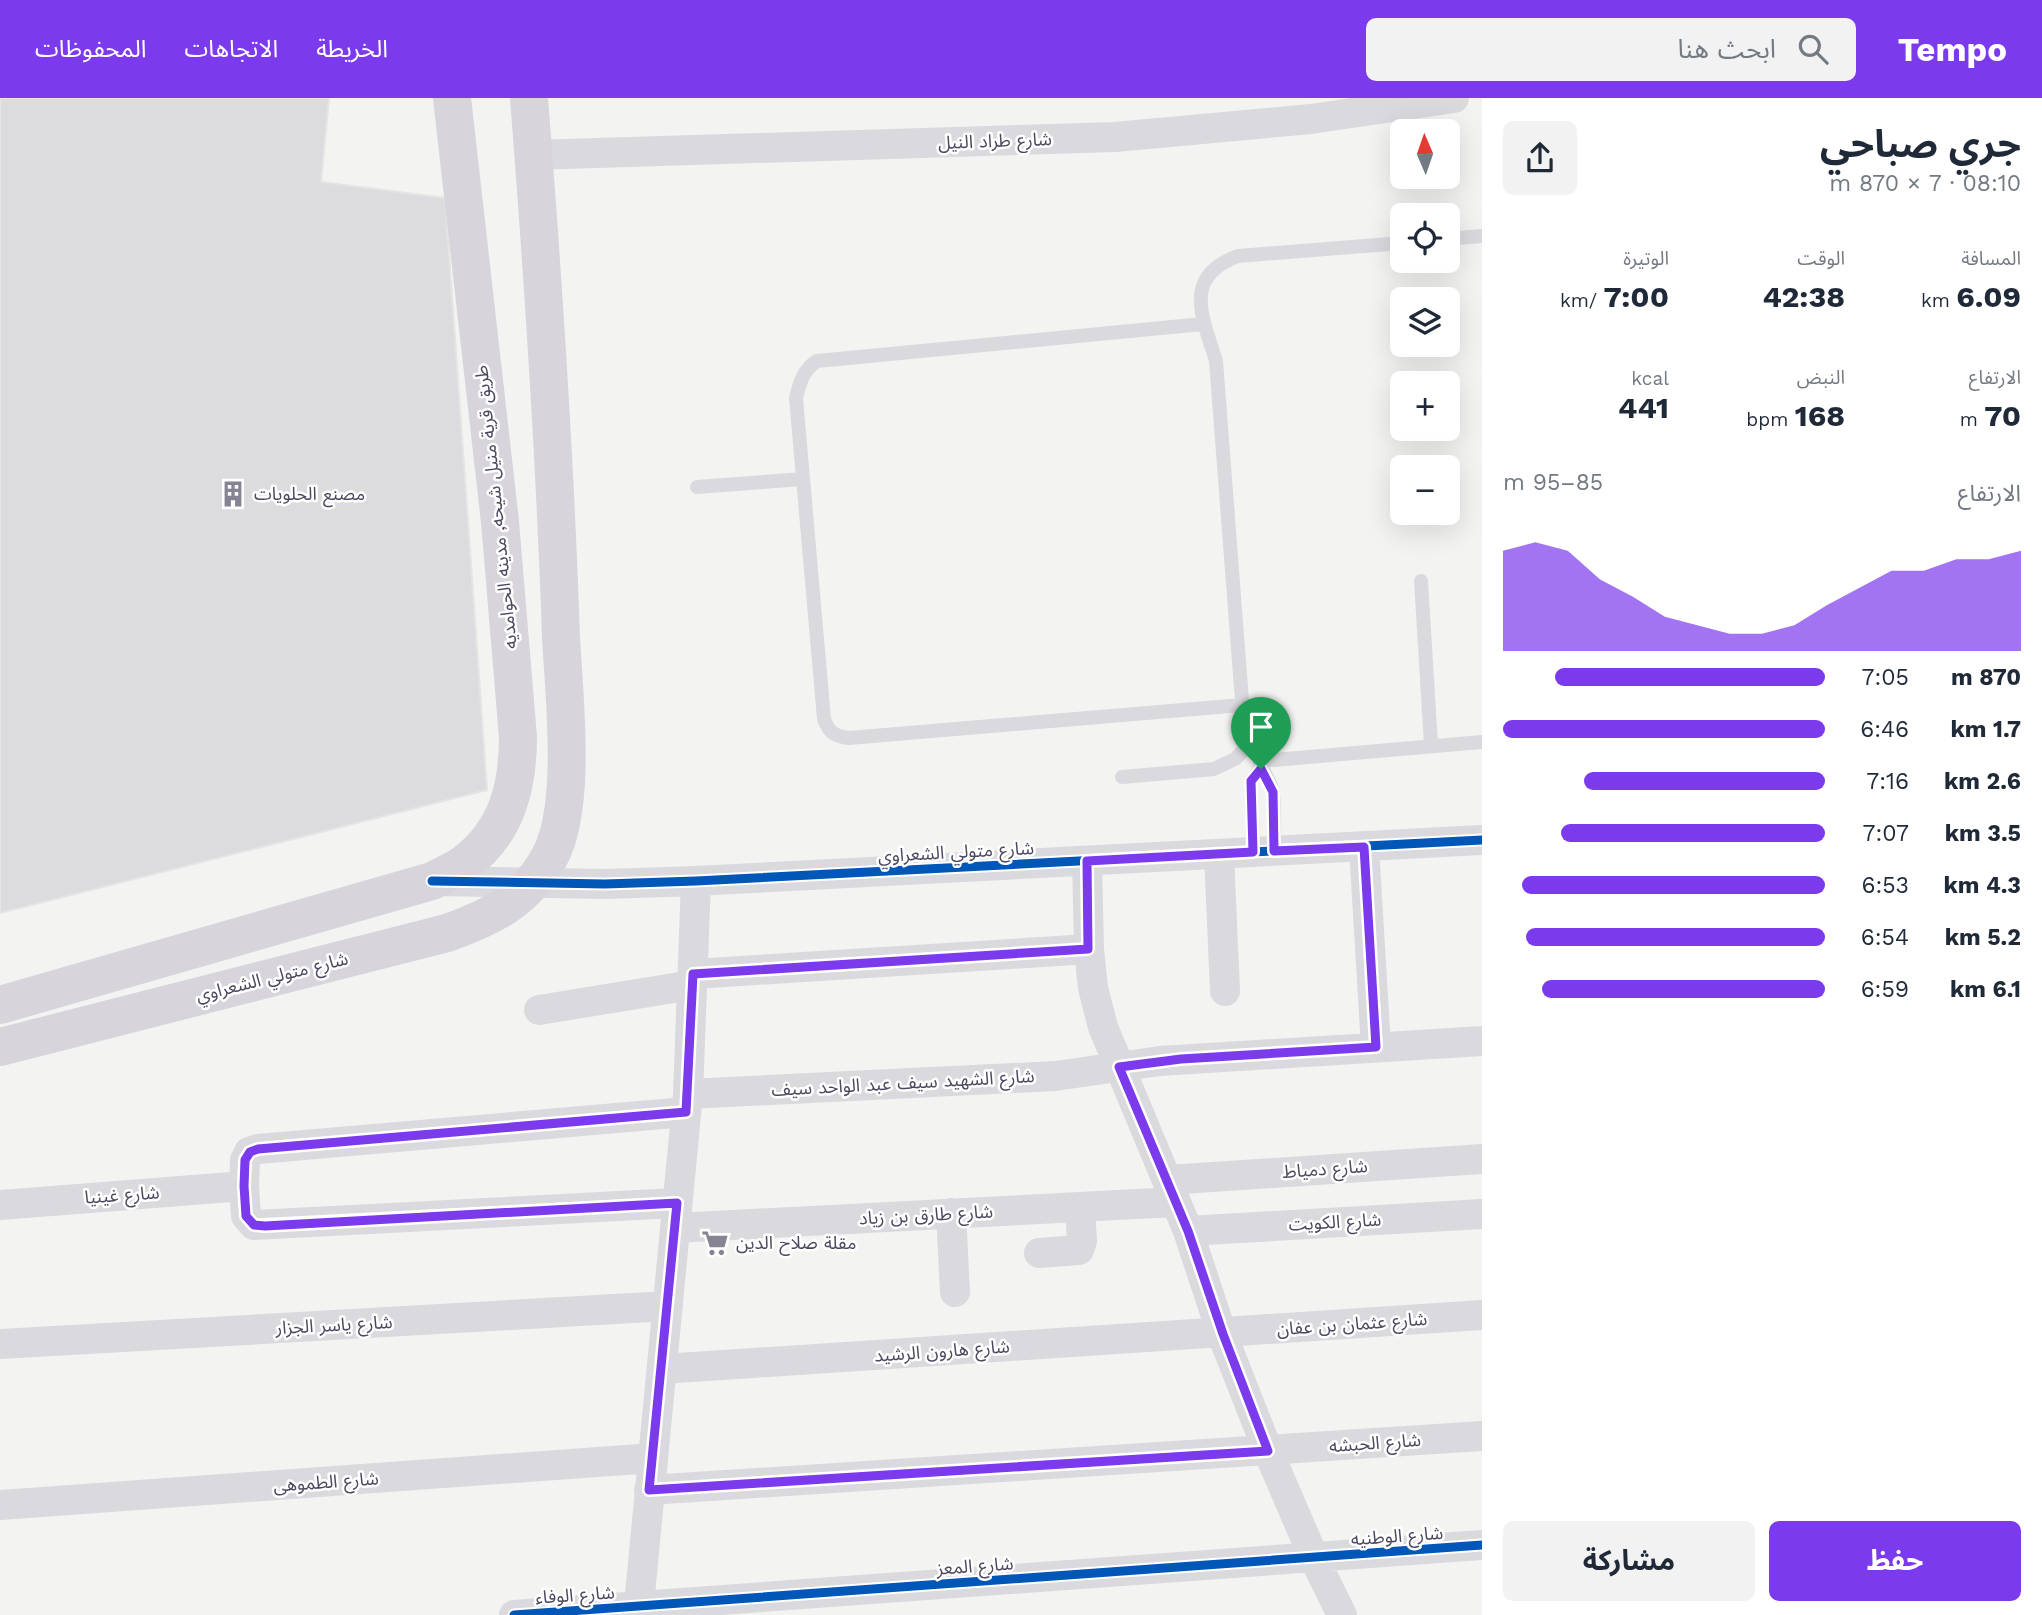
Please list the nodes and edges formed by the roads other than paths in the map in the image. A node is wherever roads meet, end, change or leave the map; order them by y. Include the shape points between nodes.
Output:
1 (453, 98) edge
2 (528, 98) edge
3 (1454, 98) edge
4 (533, 155) junction
5 (1482, 236) edge
6 (1460, 238) edge
7 (1390, 244) edge
8 (1203, 324) junction
9 (803, 479) junction
10 (697, 487) dead end
11 (557, 518) junction
12 (500, 522) junction
13 (1421, 581) dead end
14 (1242, 705) junction
15 (1482, 742) edge
16 (1431, 745) junction
17 (1256, 757) junction
18 (1122, 777) dead end
19 (1482, 840) edge
20 (1364, 847) junction
21 (1264, 852) junction
22 (1219, 854) junction
23 (1087, 861) junction
24 (432, 881) junction
25 (695, 881) junction
26 (533, 883) junction
27 (1088, 949) junction
28 (132, 968) junction
29 (693, 980) junction
30 (1225, 991) dead end
31 (0, 1005) edge
32 (144, 1010) junction
33 (539, 1010) dead end
34 (1482, 1041) edge
35 (0, 1047) edge
36 (1376, 1047) junction
37 (1119, 1067) junction
38 (687, 1103) junction
39 (1482, 1159) edge
40 (244, 1186) junction
41 (1172, 1191) junction
42 (0, 1205) edge
43 (1080, 1207) junction
44 (951, 1213) junction
45 (1482, 1214) edge
46 (676, 1216) junction
47 (1188, 1231) junction
48 (1039, 1253) dead end
49 (955, 1293) dead end
50 (668, 1306) junction
51 (1482, 1315) edge
52 (1223, 1334) junction
53 (0, 1344) edge
54 (662, 1369) junction
55 (1482, 1436) edge
56 (1268, 1451) junction
57 (653, 1458) junction
58 (649, 1490) junction
59 (0, 1505) edge
60 (1482, 1545) edge
61 (1314, 1558) junction
62 (638, 1611) edge
63 (514, 1615) edge
64 (1342, 1615) edge

1 - 12 main road, طريق قرية منيل شيحه, مدينه الحوامديه
2 - 4 main road
3 - 4 street, شارع طراد النيل via 1311,119 1115,137
4 - 11 main road
5 - 6 lane
7 - 8 lane via 1223,261 1205,282 1200,297
8 - 9 lane via 817,361 802,376 796,398
8 - 14 lane via 1216,361
9 - 10 lane
9 - 14 lane via 824,719 836,736
11 - 12 main road
11 - 26 main road via 565,790 562,824 551,855
12 - 24 main road, طريق قرية منيل شيحه, مدينه الحوامديه via 518,768 510,804 492,837 465,864
13 - 16 lane
14 - 17 lane
15 - 16 lane
16 - 17 lane via 1284,760
17 - 18 lane via 1236,759 1214,769
17 - 21 lane via 1251,781
17 - 21 lane via 1273,792
19 - 20 street, شارع متولي الشعراوي
20 - 21 street, شارع متولي الشعراوي
20 - 36 street
21 - 22 street, شارع متولي الشعراوي
22 - 23 street, شارع متولي الشعراوي
22 - 30 street
23 - 25 street, شارع متولي الشعراوي
23 - 27 street
24 - 26 street, شارع متولي الشعراوي
24 - 28 main road, شارع متولي الشعراوي
25 - 26 street, شارع متولي الشعراوي
25 - 29 street
26 - 32 main road, شارع متولي الشعراوي via 508,906 447,933
27 - 29 street
27 - 37 street via 1102,1027
28 - 31 main road, شارع متولي الشعراوي
28 - 32 main road
29 - 33 street
29 - 38 street
32 - 35 main road, شارع متولي الشعراوي
34 - 36 street, شارع الشهيد سيف عبد الواحد سيف
36 - 37 street, شارع الشهيد سيف عبد الواحد سيف
37 - 38 street, شارع الشهيد سيف عبد الواحد سيف via 1055,1076
37 - 41 street
38 - 40 street, شارع الشهيد سيف عبد الواحد سيف via 258,1149 245,1160
38 - 46 street
39 - 41 street, شارع دمياط
40 - 42 street, شارع غينيا
40 - 46 street, شارع طارق بن زياد via 246,1216 254,1225 265,1226
41 - 43 street, شارع طارق بن زياد
41 - 47 street
43 - 44 street, شارع طارق بن زياد
43 - 48 street via 1083,1241 1079,1250
44 - 46 street, شارع طارق بن زياد
44 - 49 street
45 - 47 street, شارع الكويت
46 - 50 street
47 - 52 street
50 - 53 street, شارع ياسر الجزار
50 - 54 street
51 - 52 street, شارع عثمان بن عفان
52 - 54 street, شارع هارون الرشيد
52 - 56 street
54 - 57 street
55 - 56 street, شارع الحبشه
56 - 58 street, شارع الحبشه
56 - 61 street
57 - 58 street
57 - 59 street, شارع الطموهى
58 - 62 street
60 - 61 street, شارع الوطنيه
61 - 62 street, شارع المعز
61 - 64 street
62 - 63 street, شارع الوفاء

